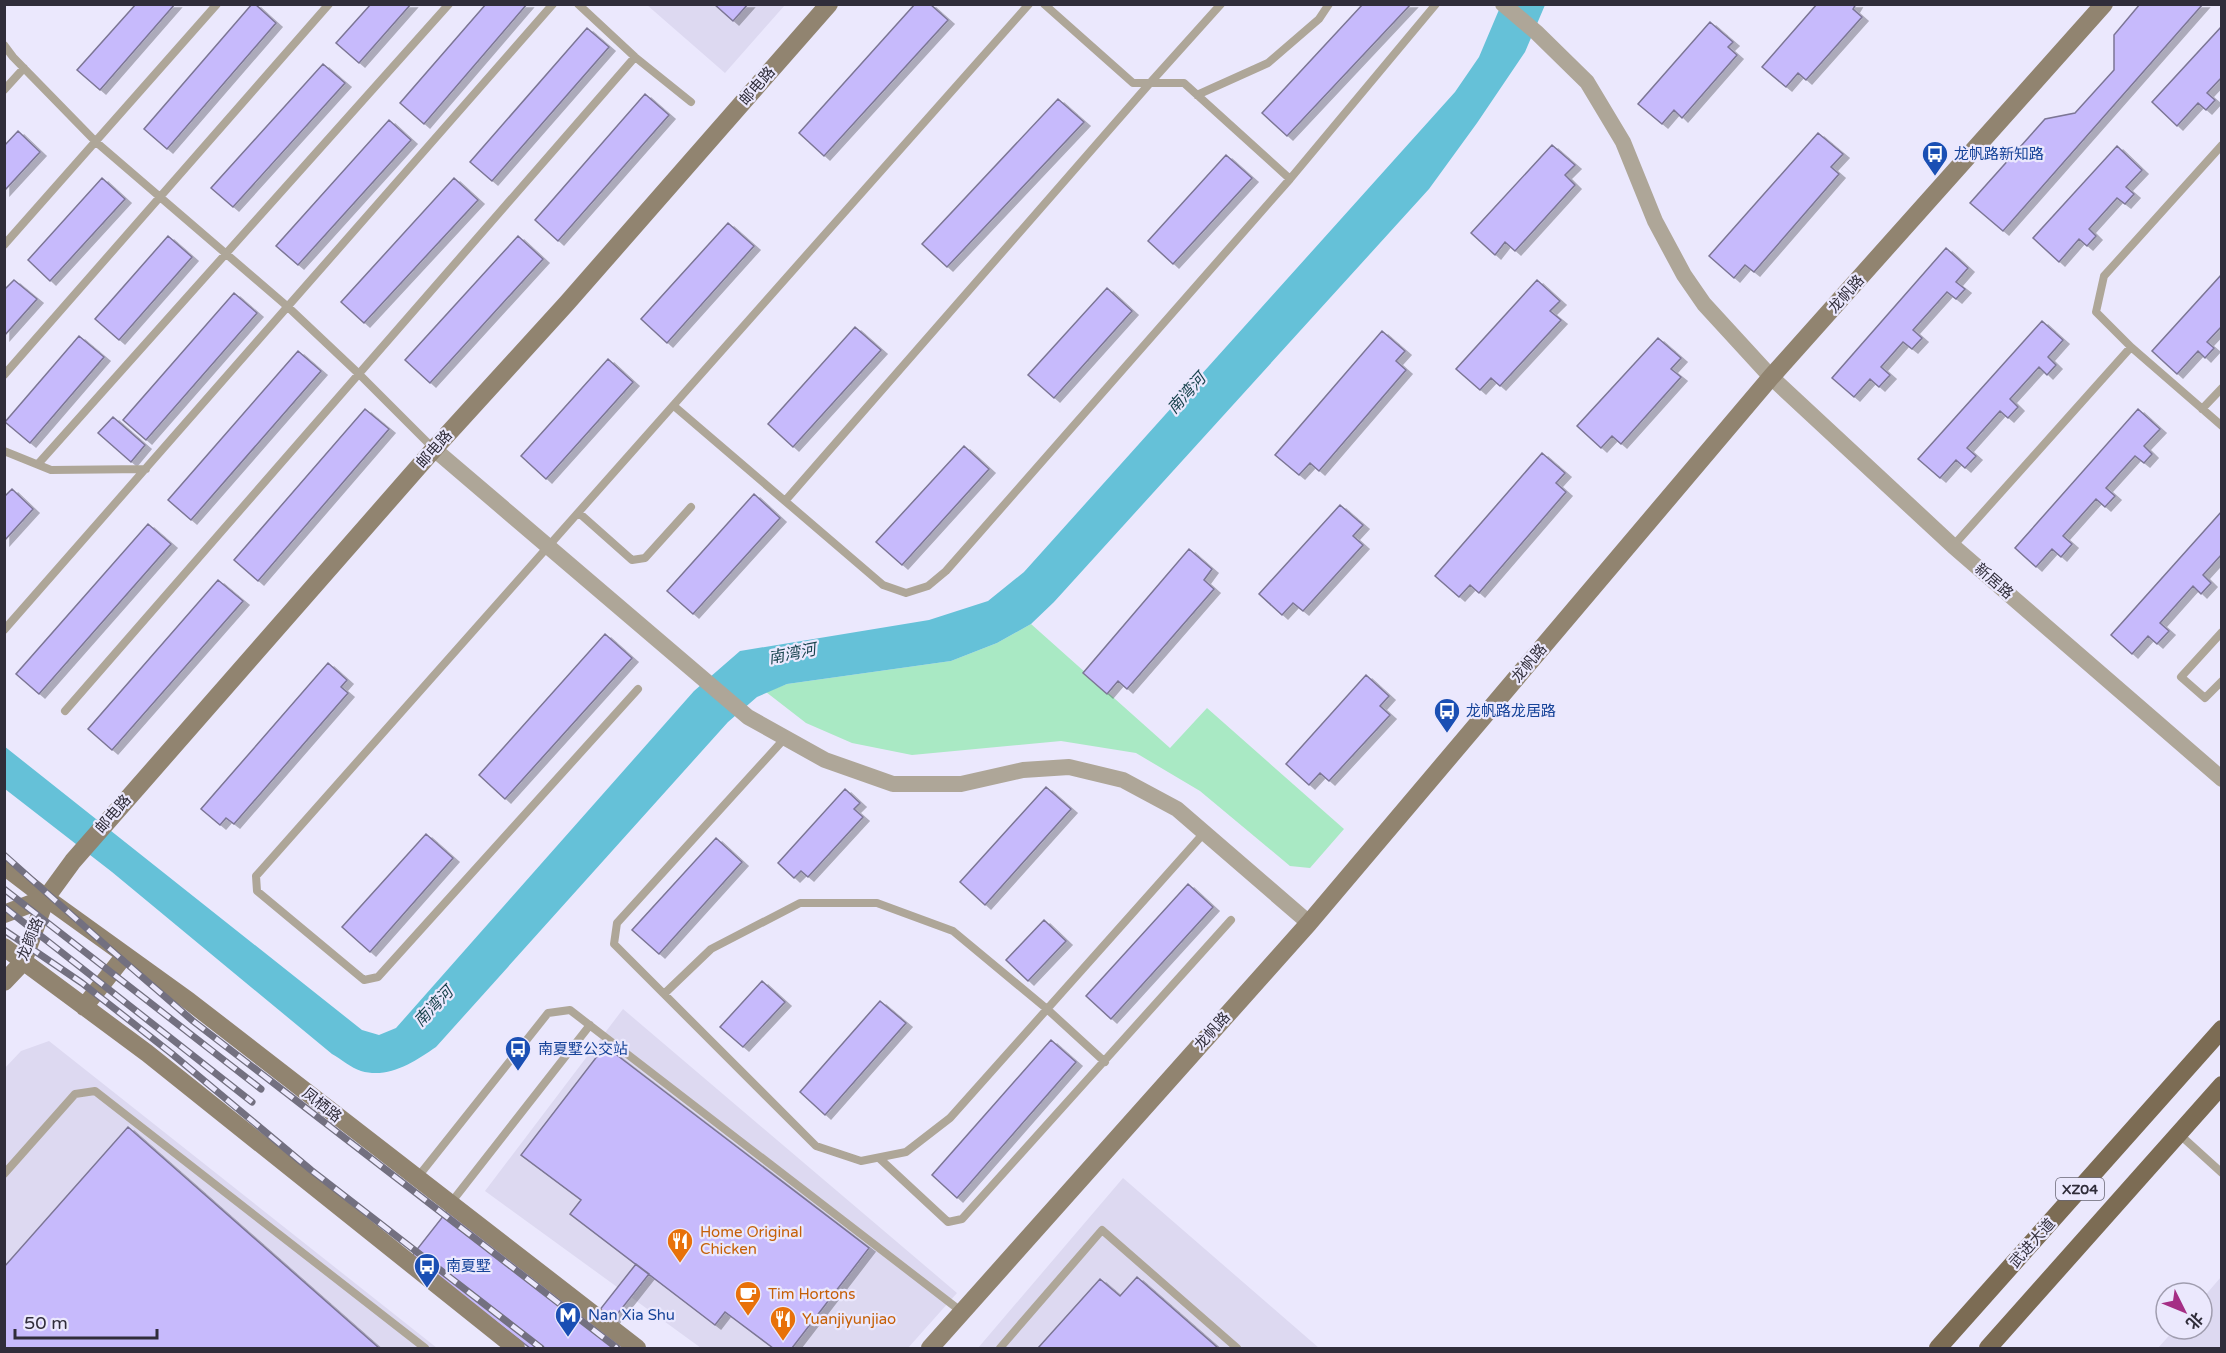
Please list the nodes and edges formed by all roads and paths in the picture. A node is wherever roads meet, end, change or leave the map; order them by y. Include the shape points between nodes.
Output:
1 (217, 4) edge
2 (329, 4) edge
3 (449, 4) edge
4 (553, 4) edge
5 (578, 4) edge
6 (829, 4) edge
7 (1029, 4) edge
8 (1044, 4) edge
9 (1221, 4) edge
10 (1329, 4) edge
11 (1436, 4) edge
12 (1503, 4) edge
13 (2104, 4) edge
14 (4, 45) edge
15 (635, 57) junction
16 (24, 68) junction
17 (1150, 83) junction
18 (4, 90) edge
19 (1197, 95) junction
20 (691, 102) dead end
21 (96, 142) junction
22 (2222, 145) edge
23 (1290, 179) junction
24 (160, 198) junction
25 (4, 245) edge
26 (226, 254) junction
27 (288, 307) junction
28 (2132, 347) junction
29 (359, 374) junction
30 (4, 375) edge
31 (1771, 377) junction
32 (2222, 388) edge
33 (674, 406) junction
34 (2202, 409) junction
35 (2222, 426) edge
36 (434, 448) junction
37 (4, 451) edge
38 (38, 464) junction
39 (146, 469) junction
40 (785, 501) junction
41 (691, 507) dead end
42 (579, 513) junction
43 (549, 546) junction
44 (1953, 546) junction
45 (4, 630) edge
46 (2222, 632) edge
47 (2222, 681) edge
48 (638, 688) dead end
49 (65, 711) dead end
50 (785, 738) junction
51 (2222, 779) edge
52 (1204, 833) junction
53 (4, 866) edge
54 (46, 898) junction
55 (4, 914) edge
56 (1231, 920) dead end
57 (1309, 923) junction
58 (4, 947) edge
59 (125, 955) junction
60 (23, 962) junction
61 (4, 982) edge
62 (664, 994) junction
63 (84, 1007) junction
64 (1047, 1009) junction
65 (590, 1025) junction
66 (2222, 1029) edge
67 (1105, 1062) junction
68 (2222, 1085) edge
69 (2179, 1133) junction
70 (879, 1158) junction
71 (2222, 1173) edge
72 (4, 1174) edge
73 (417, 1178) junction
74 (450, 1203) junction
75 (962, 1312) junction
76 (425, 1348) edge
77 (516, 1348) edge
78 (637, 1348) edge
79 (930, 1348) edge
80 (1000, 1348) edge
81 (1237, 1348) edge
82 (1938, 1348) edge
83 (1988, 1348) edge

1 - 21 lane
2 - 24 lane
3 - 26 lane
4 - 27 lane
5 - 15 lane
6 - 36 street, 邮电路
7 - 33 lane
8 - 17 lane via 1133,82
9 - 17 lane
10 - 19 lane via 1319,19 1268,63
11 - 23 lane
12 - 31 street, 新居路 via 1587,82 1623,142 1655,221 1684,275 1704,304
13 - 31 street, 龙帆路
14 - 16 lane
15 - 20 lane
15 - 29 lane
16 - 18 lane
16 - 21 lane
17 - 19 lane via 1184,83
17 - 40 lane
19 - 23 lane
21 - 24 lane
21 - 25 lane
22 - 28 lane via 2104,276 2096,312
23 - 40 lane via 946,571 928,586 906,593 883,585
24 - 26 lane
24 - 30 lane
26 - 27 lane
26 - 38 lane
27 - 29 lane
27 - 39 lane
28 - 34 lane
28 - 44 lane
29 - 36 lane
29 - 49 lane
31 - 44 street, 新居路
31 - 57 street, 龙帆路
32 - 34 lane
33 - 40 lane
33 - 42 lane
34 - 35 lane
36 - 43 street
36 - 54 street, 邮电路 via 119,807
37 - 38 lane
38 - 39 lane via 51,470
39 - 45 lane
41 - 42 lane via 645,558 632,560
42 - 43 lane
43 - 48 lane via 256,876 257,891 364,980 378,977
43 - 50 street via 748,717
44 - 51 street, 新居路
46 - 47 lane via 2181,677 2205,698
50 - 52 street via 825,760 893,784 961,784 1023,770 1070,767 1123,780 1177,809
50 - 62 lane via 617,923 614,944
52 - 57 street
52 - 64 lane
53 - 54 street, 凤栖路
54 - 55 street, 龙颜路
54 - 59 street, 凤栖路
54 - 60 street, 龙颜路
56 - 67 lane
57 - 75 street, 龙帆路
58 - 60 street
59 - 63 street
59 - 73 street, 凤栖路
60 - 61 street, 龙颜路
60 - 63 street
62 - 64 lane via 711,949 800,903 876,903 953,932
62 - 70 lane via 816,1146 861,1161
63 - 77 street
64 - 67 lane
64 - 70 lane via 950,1118 906,1152
65 - 73 lane via 570,1010 548,1012
65 - 74 lane
65 - 75 lane
66 - 82 main road, 武进大道 / XZ04
67 - 70 lane via 963,1220 948,1222
68 - 69 main road, XZ04
69 - 71 lane
69 - 83 main road, XZ04
72 - 76 lane via 75,1094 95,1091
73 - 74 street, 凤栖路
74 - 78 street, 凤栖路
75 - 79 street, 龙帆路
80 - 81 lane via 1102,1230

